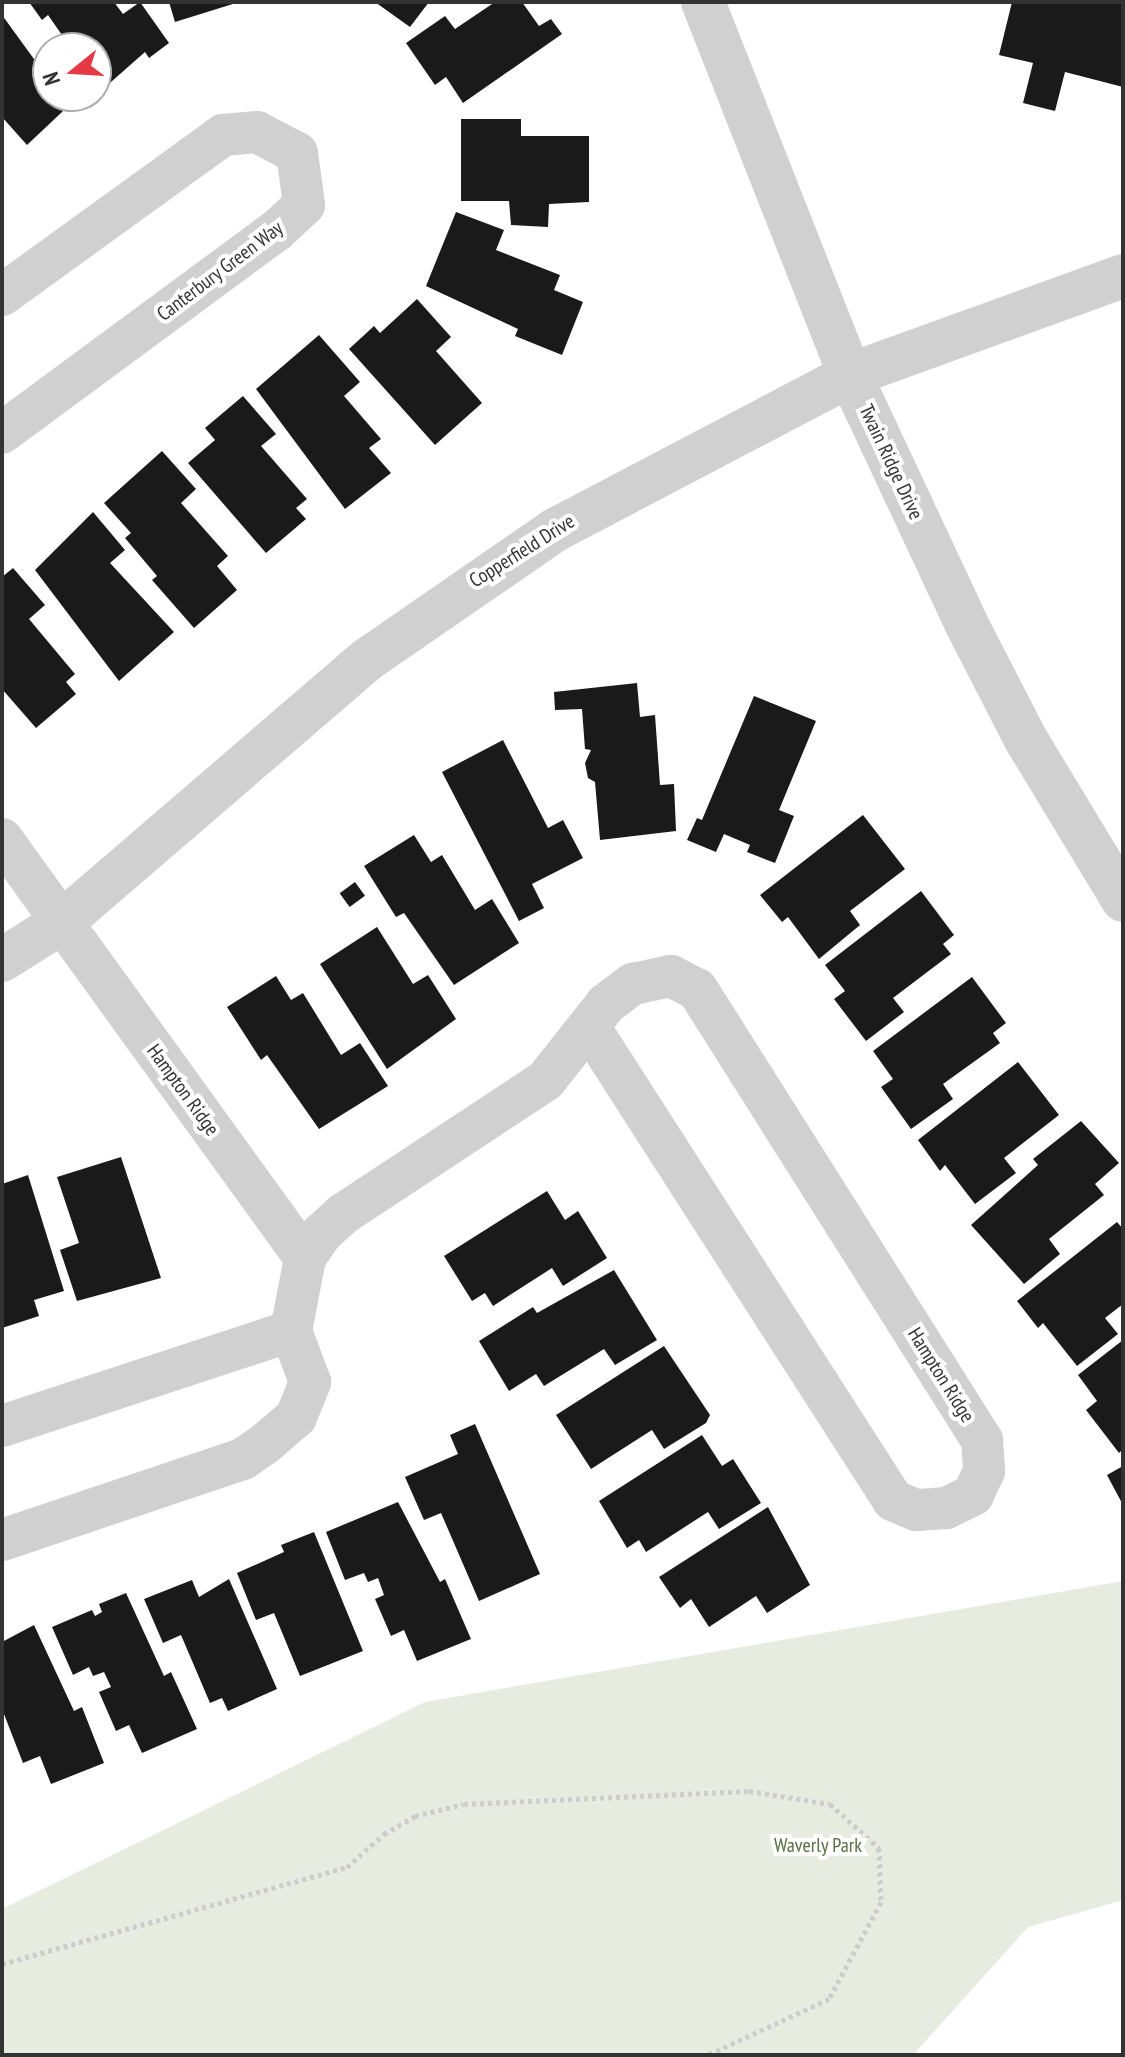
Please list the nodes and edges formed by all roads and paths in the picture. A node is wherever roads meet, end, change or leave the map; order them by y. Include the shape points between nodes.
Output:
1 (703, 2) edge
2 (1123, 276) edge
3 (2, 295) edge
4 (850, 375) junction
5 (2, 433) edge
6 (2, 839) edge
7 (1123, 900) edge
8 (62, 922) junction
9 (2, 960) edge
10 (590, 1028) junction
11 (305, 1258) junction
12 (291, 1331) junction
13 (2, 1426) edge
14 (2, 1540) edge
15 (2, 1964) edge
16 (707, 2055) edge

1 - 4 street, Twain Ridge Drive
2 - 4 street, Copperfield Drive
3 - 5 street, Canterbury Green Way via 223,135 257,132 297,153 304,205
4 - 7 street, Twain Ridge Drive via 1025,738
4 - 8 street, Copperfield Drive via 638,482 464,588 368,659
6 - 8 street
8 - 9 street, Copperfield Drive
8 - 11 street, Hampton Ridge
10 - 10 street, Hampton Ridge via 893,1500 916,1510 946,1508 973,1495 984,1471 982,1440 697,989 671,976 633,984 606,1004
10 - 11 street, Hampton Ridge via 545,1081 343,1214
11 - 12 street, Hampton Ridge
12 - 13 street
12 - 14 street via 310,1382 296,1417 266,1443 243,1459
15 - 16 path via 347,1867 384,1834 415,1816 464,1804 749,1791 830,1804 879,1848 881,1902 829,1999

